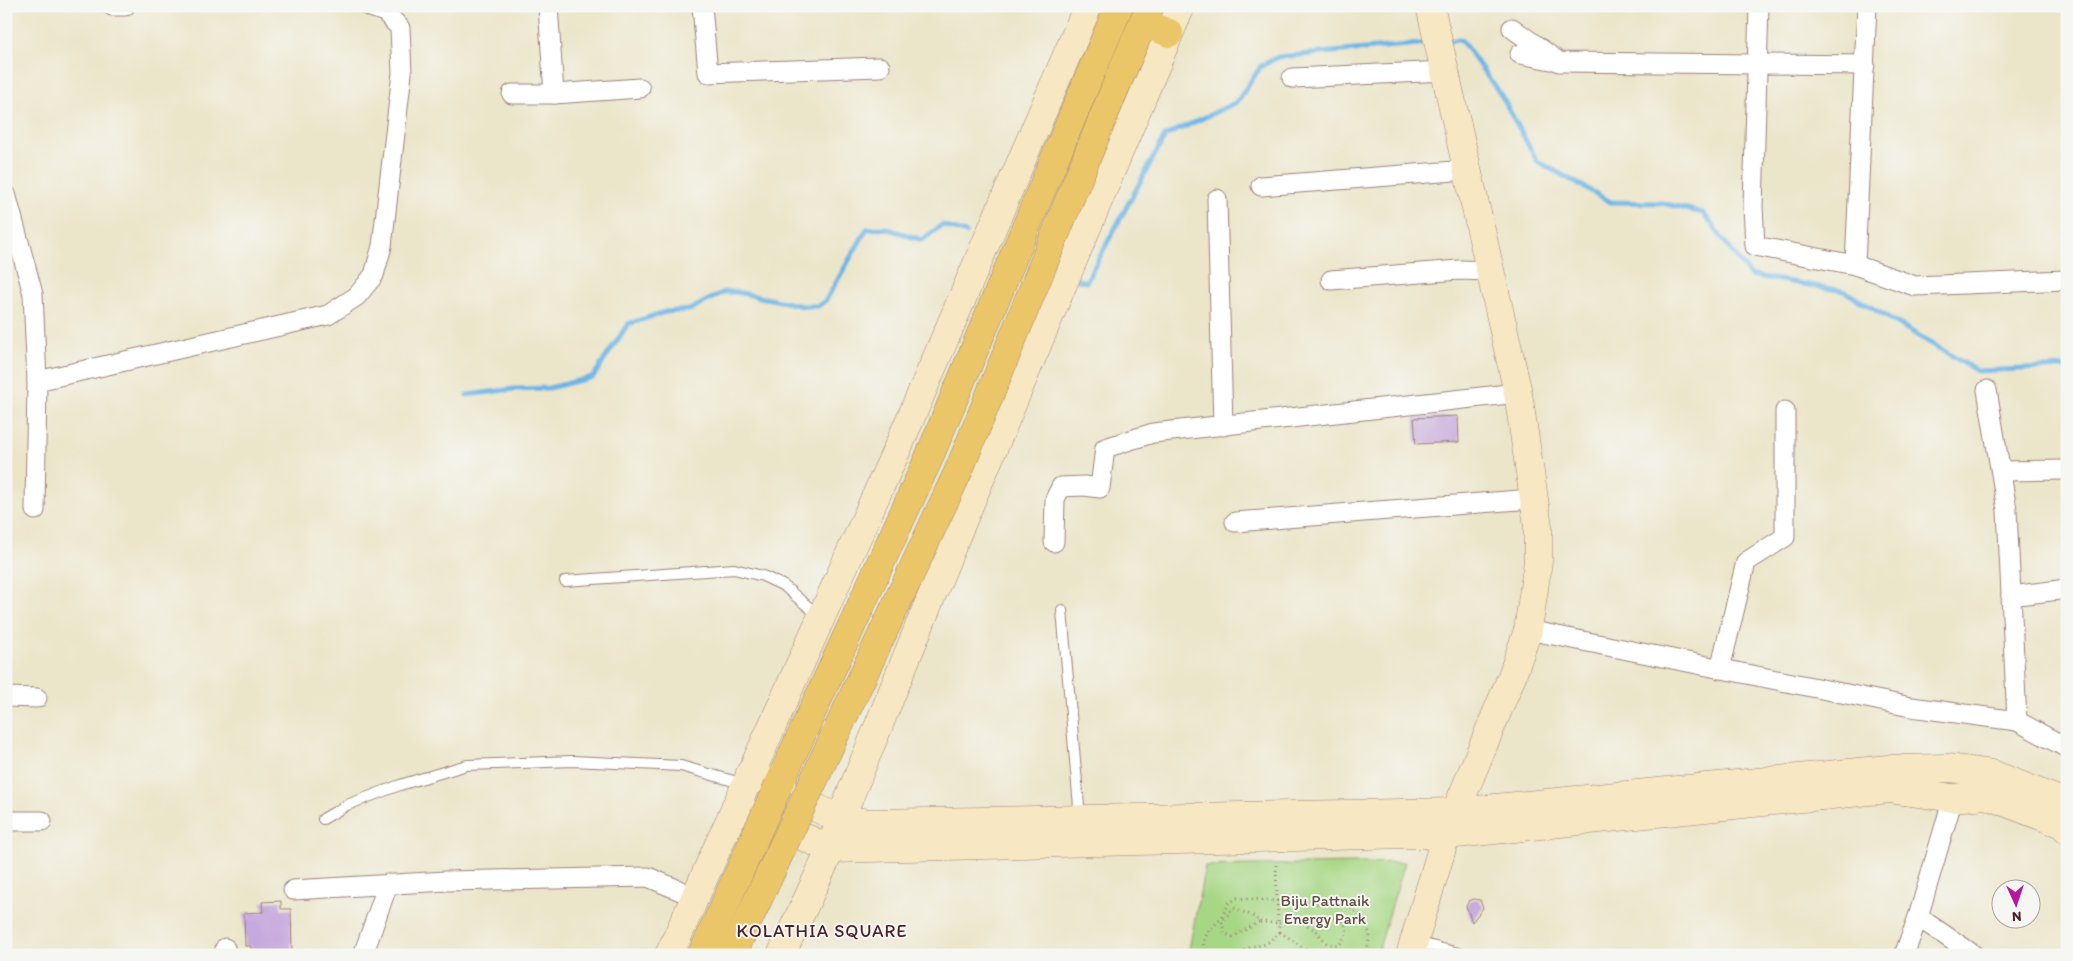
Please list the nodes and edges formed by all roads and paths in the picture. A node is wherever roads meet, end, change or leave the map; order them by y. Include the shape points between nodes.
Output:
1 (112, 6) edge
2 (125, 6) edge
3 (368, 6) edge
4 (548, 6) edge
5 (702, 6) edge
6 (1088, 6) edge
7 (1119, 6) edge
8 (1181, 6) edge
9 (1759, 6) edge
10 (1867, 6) edge
11 (1146, 14) edge
12 (1432, 18) edge
13 (1512, 28) dead end
14 (1169, 33) junction
15 (1520, 54) dead end
16 (1559, 62) junction
17 (1757, 63) junction
18 (1865, 65) junction
19 (1444, 66) junction
20 (880, 67) dead end
21 (1292, 78) dead end
22 (640, 88) dead end
23 (512, 94) dead end
24 (554, 94) junction
25 (1467, 170) junction
26 (1261, 186) dead end
27 (6, 194) edge
28 (1217, 199) dead end
29 (1855, 265) junction
30 (1490, 271) junction
31 (1331, 280) dead end
32 (2067, 280) edge
33 (37, 381) junction
34 (1987, 390) dead end
35 (1518, 394) junction
36 (1785, 411) dead end
37 (1223, 426) junction
38 (2067, 470) edge
39 (2001, 471) junction
40 (1533, 498) junction
41 (35, 510) dead end
42 (1235, 522) dead end
43 (1054, 542) dead end
44 (565, 581) dead end
45 (2067, 589) edge
46 (2011, 596) junction
47 (1062, 610) dead end
48 (822, 618) junction
49 (1528, 630) junction
50 (1720, 669) junction
51 (6, 697) edge
52 (37, 698) dead end
53 (2017, 721) junction
54 (2067, 748) edge
55 (743, 788) junction
56 (1953, 798) junction
57 (2066, 809) edge
58 (323, 819) dead end
59 (840, 820) junction
60 (1080, 820) junction
61 (6, 821) edge
62 (42, 821) dead end
63 (1451, 823) junction
64 (832, 849) junction
65 (1276, 864) dead end
66 (388, 884) junction
67 (293, 890) dead end
68 (695, 897) junction
69 (1277, 901) junction
70 (1918, 917) junction
71 (1259, 922) junction
72 (1278, 923) junction
73 (1304, 924) junction
74 (1280, 932) junction
75 (1412, 948) edge
76 (363, 955) edge
77 (669, 955) edge
78 (702, 955) edge
79 (732, 955) edge
80 (781, 955) edge
81 (1205, 955) edge
82 (1242, 955) edge
83 (1315, 955) edge
84 (1366, 955) edge
85 (1466, 955) edge
86 (1904, 955) edge
87 (1974, 955) edge

1 - 2 street
3 - 33 street via 385,12 400,28 402,73 382,246 374,275 357,296 328,315
4 - 24 street
5 - 20 street via 708,73
6 - 48 street
7 - 78 highway, bridge via 927,462
8 - 14 street
9 - 17 street
10 - 18 street
11 - 14 highway
11 - 79 highway, bridge via 951,488
12 - 19 street
13 - 16 street
14 - 59 street
15 - 16 street
16 - 17 street
17 - 18 street
17 - 29 street via 1755,246
18 - 29 street
19 - 21 street
19 - 25 street
22 - 24 street
23 - 24 street
25 - 26 street
25 - 30 street
27 - 33 street via 33,294
28 - 37 street
29 - 32 street via 1915,286
30 - 31 street via 1459,270
30 - 35 street
33 - 41 street
34 - 39 street
35 - 37 street
35 - 40 street
36 - 50 street via 1784,537 1746,562
37 - 43 street via 1153,433 1105,448 1100,488 1061,488 1055,499
38 - 39 street
39 - 46 street via 2008,510
40 - 42 street
40 - 49 street via 1538,526 1538,561
44 - 48 lane via 734,569 763,576 784,586
45 - 46 street
46 - 53 street
47 - 60 lane
48 - 55 street
49 - 50 street
49 - 63 street
50 - 53 street via 1911,707
51 - 52 street
53 - 54 street
55 - 58 lane via 681,766 572,761 467,765 347,804
55 - 59 street
55 - 64 street
55 - 68 street
56 - 57 street via 1986,794
56 - 63 street via 1888,789
56 - 70 street
57 - 63 street via 1992,774 1950,768 1888,768
59 - 60 street via 872,824
59 - 64 street
60 - 63 street
61 - 62 street
63 - 64 street via 1408,834
63 - 75 street
64 - 80 street
65 - 69 path
66 - 67 street
66 - 68 street via 648,877
66 - 76 street
68 - 77 street
69 - 72 path
69 - 81 path via 1237,898 1229,903 1220,919 1208,930 1203,942
69 - 84 path via 1346,906 1363,917 1370,935
70 - 86 street
70 - 87 street
71 - 71 path via 1234,908 1222,921 1224,934 1233,937
71 - 72 path
72 - 73 path
72 - 74 path
73 - 73 path via 1337,917 1345,924 1347,933 1340,944 1330,945
74 - 82 path via 1265,945 1254,945
74 - 83 path
75 - 85 lane

